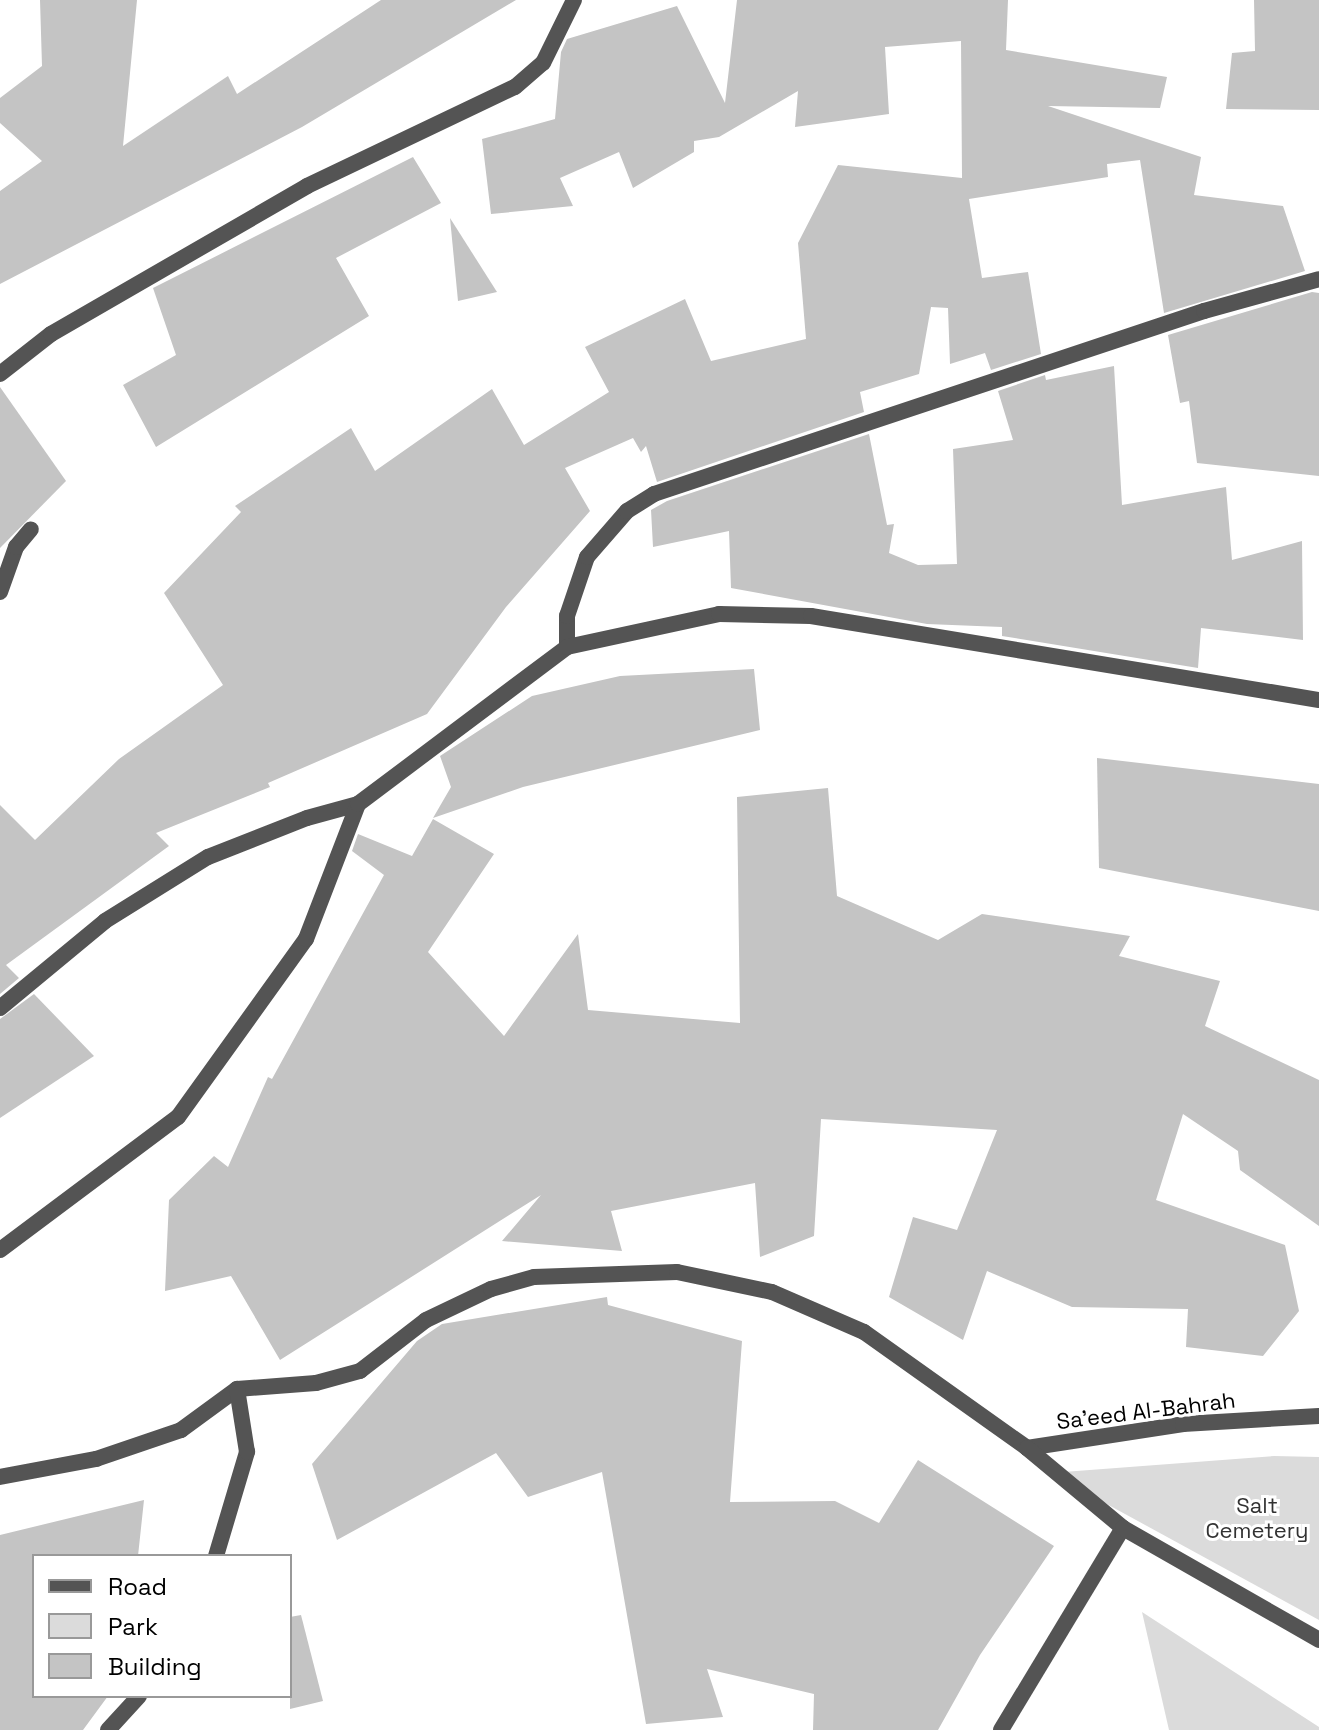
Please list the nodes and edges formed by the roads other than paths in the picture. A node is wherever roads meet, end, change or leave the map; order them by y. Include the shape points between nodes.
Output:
1 (574, 0) edge
2 (1319, 279) edge
3 (0, 374) edge
4 (31, 529) dead end
5 (0, 592) edge
6 (567, 647) junction
7 (1319, 700) edge
8 (358, 804) junction
9 (0, 1008) edge
10 (0, 1250) edge
11 (237, 1389) junction
12 (1319, 1416) edge
13 (1027, 1448) junction
14 (0, 1477) edge
15 (1123, 1528) junction
16 (217, 1554) edge
17 (1319, 1640) edge
18 (137, 1698) edge
19 (108, 1730) edge
20 (1001, 1730) edge

1 - 3 street via 543,63 515,87 307,186 51,334
2 - 6 street via 1204,311 654,494 627,511 587,557 567,616
4 - 5 street via 16,547
6 - 7 street via 719,614 811,616
6 - 8 street
8 - 9 street via 208,857 105,921
8 - 10 street via 306,939 178,1117
11 - 13 street via 316,1383 360,1371 426,1320 491,1289 534,1277 677,1272 772,1292 864,1332
11 - 14 street via 181,1430 96,1459
11 - 16 street via 247,1452
12 - 13 street, Sa'eed Al-Bahrah via 1183,1424
13 - 15 street
15 - 17 street
15 - 20 street
18 - 19 street

